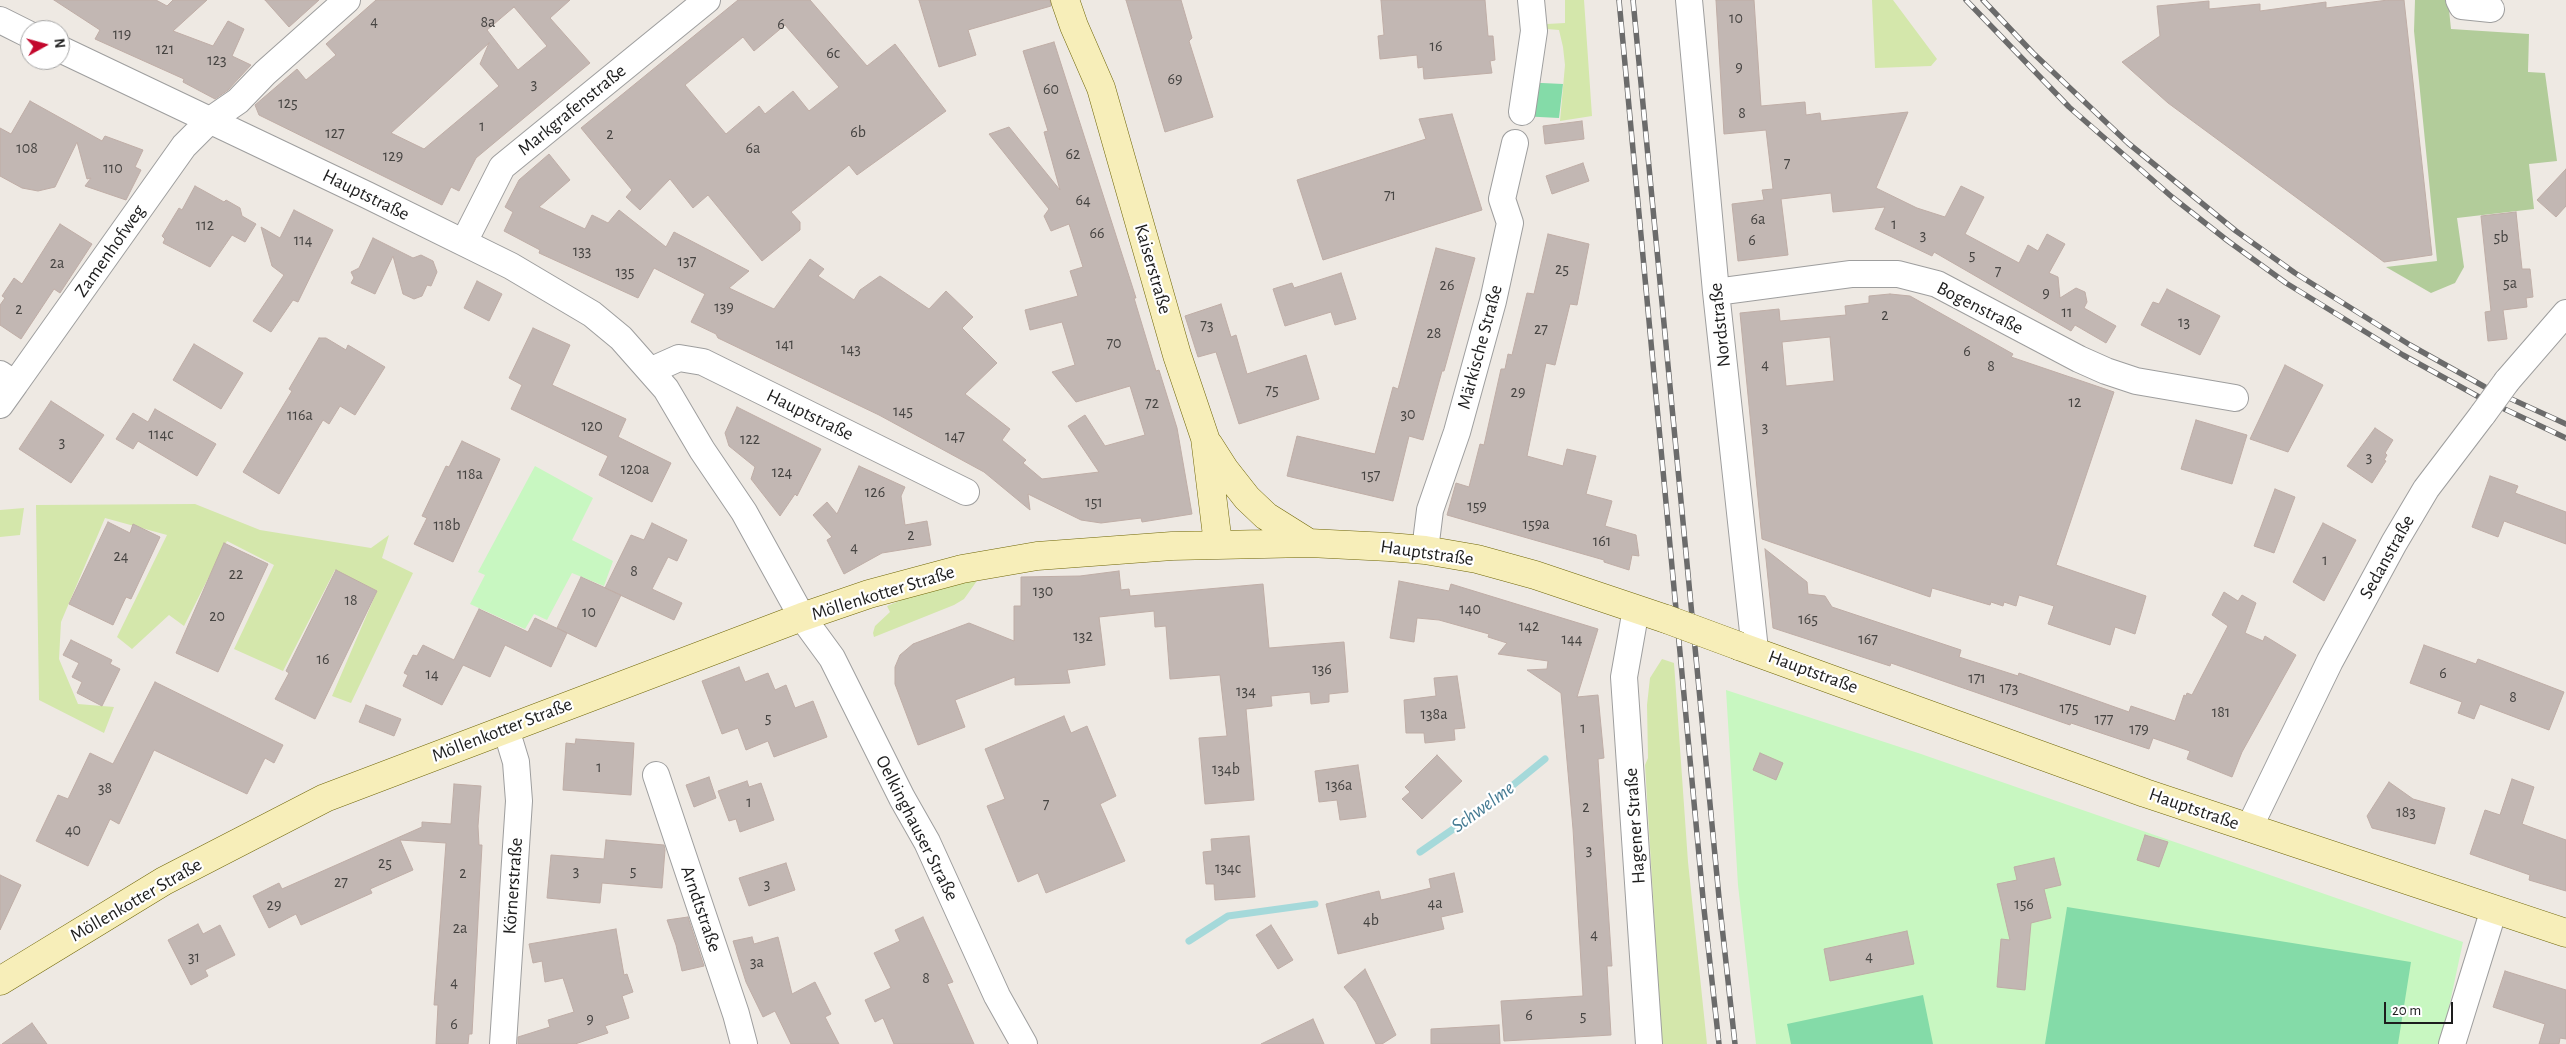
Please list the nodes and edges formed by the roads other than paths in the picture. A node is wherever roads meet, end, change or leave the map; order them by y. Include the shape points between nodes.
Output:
1 (347, 0) edge
2 (707, 0) edge
3 (1065, 0) edge
4 (1531, 0) edge
5 (1689, 0) edge
6 (2459, 0) edge
7 (2491, 9) dead end
8 (0, 20) edge
9 (20, 30) edge
10 (70, 54) edge
11 (1522, 112) dead end
12 (209, 121) junction
13 (1515, 143) dead end
14 (464, 242) junction
15 (1716, 292) junction
16 (2566, 313) edge
17 (652, 370) junction
18 (8, 379) edge
19 (2235, 398) dead end
20 (0, 405) edge
21 (1204, 438) junction
22 (966, 492) dead end
23 (1309, 543) junction
24 (1218, 544) junction
25 (1425, 550) junction
26 (1036, 556) joint
27 (1636, 608) junction
28 (802, 617) junction
29 (1747, 648) junction
30 (506, 729) junction
31 (656, 775) dead end
32 (2249, 828) junction
33 (2494, 909) junction
34 (2566, 933) edge
35 (0, 981) edge
36 (503, 1044) edge
37 (744, 1044) edge
38 (1024, 1044) edge
39 (1649, 1044) edge
40 (2452, 1044) edge

1 - 12 street, Zamenhofweg via 238,101
2 - 14 street, Markgrafenstraße via 502,167
3 - 21 main road, Kaiserstraße via 1101,88
4 - 11 street via 1534,31
5 - 15 street, Nordstraße
6 - 7 street via 2462,6
8 - 9 street
10 - 12 street, Hauptstraße
12 - 14 street, Hauptstraße
12 - 18 street, Zamenhofweg via 184,146
13 - 25 street, Märkische Straße via 1502,199 1510,223 1493,301 1457,432 1430,510
14 - 17 street, Hauptstraße via 592,314 622,338
15 - 19 street, Bogenstraße via 1851,274 1898,274 1937,284 2079,360 2106,371 2136,381
15 - 29 street, Nordstraße
16 - 32 street, Sedanstraße, bridge via 2507,381 2426,489 2330,661
17 - 22 street, Hauptstraße via 679,358 703,362
17 - 28 street, Hauptstraße via 744,512
18 - 20 street, Zamenhofweg
21 - 23 main road via 1247,498 1266,516
21 - 24 main road, Kaiserstraße
23 - 24 main road, Hauptstraße
23 - 25 main road, Hauptstraße
24 - 26 main road, Hauptstraße
25 - 27 main road, Hauptstraße via 1477,559
26 - 28 main road, Möllenkotter Straße via 962,569 869,594
27 - 29 main road, Hauptstraße, bridge
27 - 39 street, Hagener Straße via 1624,677
28 - 30 main road, Möllenkotter Straße
28 - 38 street, Oelkinghauser Straße via 832,658 927,842 997,996
29 - 32 main road, Hauptstraße
30 - 35 main road, Möllenkotter Straße via 325,798 164,881
30 - 36 street, Körnerstraße via 516,762 519,802
31 - 37 street, Arndtstraße
32 - 33 main road, Hauptstraße
33 - 34 main road, Hauptstraße
33 - 40 street

